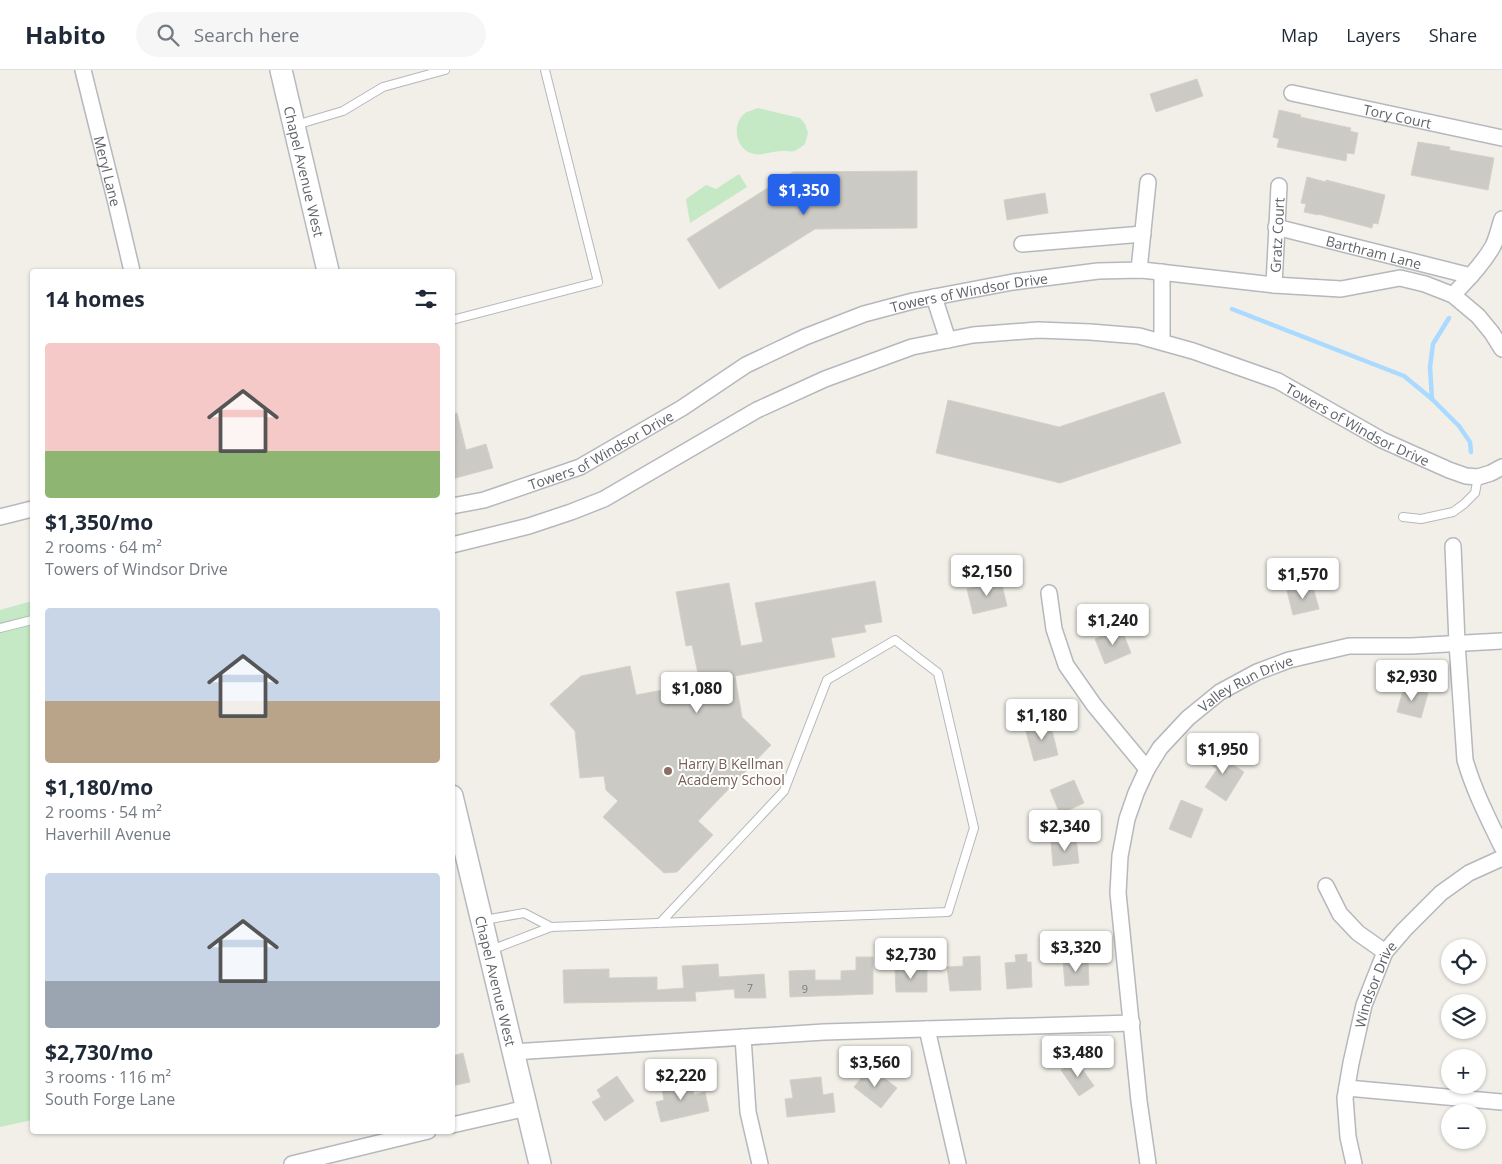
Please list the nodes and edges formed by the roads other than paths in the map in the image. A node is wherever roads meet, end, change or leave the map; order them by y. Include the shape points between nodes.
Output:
1 (83, 70) edge
2 (281, 70) edge
3 (445, 70) edge
4 (544, 70) edge
5 (1292, 92) dead end
6 (294, 126) junction
7 (1502, 138) edge
8 (1148, 182) dead end
9 (1279, 186) dead end
10 (1502, 219) edge
11 (1276, 227) junction
12 (1143, 234) junction
13 (1022, 244) dead end
14 (1498, 244) edge
15 (132, 269) edge
16 (328, 269) edge
17 (1139, 270) junction
18 (1162, 272) junction
19 (1471, 276) junction
20 (1274, 285) junction
21 (1453, 295) junction
22 (934, 297) junction
23 (455, 319) edge
24 (948, 340) junction
25 (1162, 342) junction
26 (1502, 349) edge
27 (1502, 467) edge
28 (1478, 477) junction
29 (455, 505) edge
30 (30, 510) edge
31 (0, 517) edge
32 (1403, 517) dead end
33 (455, 544) edge
34 (1453, 546) dead end
35 (1049, 593) dead end
36 (30, 620) edge
37 (0, 628) edge
38 (1502, 640) edge
39 (1457, 643) junction
40 (1147, 769) junction
41 (455, 808) edge
42 (1502, 846) edge
43 (1502, 858) edge
44 (1326, 886) dead end
45 (482, 920) junction
46 (660, 923) junction
47 (551, 927) junction
48 (490, 951) junction
49 (1385, 952) junction
50 (1132, 1024) junction
51 (927, 1029) junction
52 (743, 1037) junction
53 (514, 1052) junction
54 (1347, 1088) junction
55 (1502, 1102) edge
56 (526, 1108) junction
57 (455, 1124) edge
58 (419, 1134) edge
59 (344, 1158) edge
60 (292, 1164) edge
61 (540, 1164) edge
62 (760, 1164) edge
63 (958, 1164) edge
64 (1148, 1164) edge
65 (1354, 1164) edge

1 - 15 street, Meryl Lane
2 - 6 main road, Chapel Avenue West
3 - 6 lane via 383,86 343,111
4 - 23 lane via 598,282
5 - 7 street, Tory Court
6 - 16 main road, Chapel Avenue West
8 - 12 street
9 - 11 street, Gratz Court
10 - 14 street
11 - 19 street, Barthram Lane
11 - 20 street, Gratz Court
12 - 13 street
12 - 17 street
14 - 19 street
17 - 18 street, Towers of Windsor Drive
17 - 22 street, Towers of Windsor Drive via 1098,270
18 - 20 street, Towers of Windsor Drive
18 - 25 street
19 - 21 street
20 - 21 street, Towers of Windsor Drive via 1342,289 1400,278
21 - 26 street, Towers of Windsor Drive via 1478,316
22 - 24 street
22 - 29 street, Towers of Windsor Drive via 864,314 746,365 682,408 580,468 484,500
24 - 25 street, Towers of Windsor Drive via 1038,330 1139,336
24 - 33 street, Towers of Windsor Drive via 912,348 833,376 757,410 604,499 529,526
25 - 28 street, Towers of Windsor Drive via 1278,381 1382,440 1449,470
27 - 28 street
28 - 32 lane via 1475,493 1454,512 1420,519
30 - 31 street
34 - 39 street
35 - 40 street via 1054,629 1066,665
36 - 37 lane
38 - 39 street, Valley Run Drive
39 - 40 street, Valley Run Drive via 1349,646 1288,660 1256,672 1220,692 1188,718 1160,748
39 - 42 street via 1466,760 1470,778
40 - 50 street, Valley Run Drive via 1127,819 1120,856 1118,893
41 - 45 main road, Chapel Avenue West
43 - 49 street, Windsor Drive via 1469,873 1441,893
44 - 49 street via 1340,914 1358,933
45 - 47 lane via 524,913
45 - 48 main road, Chapel Avenue West
46 - 46 lane via 948,912 974,828 938,673 895,640 827,680 784,791
46 - 47 lane
47 - 48 lane
48 - 53 main road, Chapel Avenue West
49 - 54 street, Windsor Drive via 1364,1005
50 - 51 street
50 - 64 street, Valley Run Drive
51 - 52 street
51 - 63 street
52 - 53 street
52 - 62 street via 748,1112
53 - 56 main road, Chapel Avenue West
54 - 55 street
54 - 65 street, Windsor Drive via 1348,1137
56 - 57 street
56 - 61 main road, Chapel Avenue West
58 - 59 street
59 - 60 street

